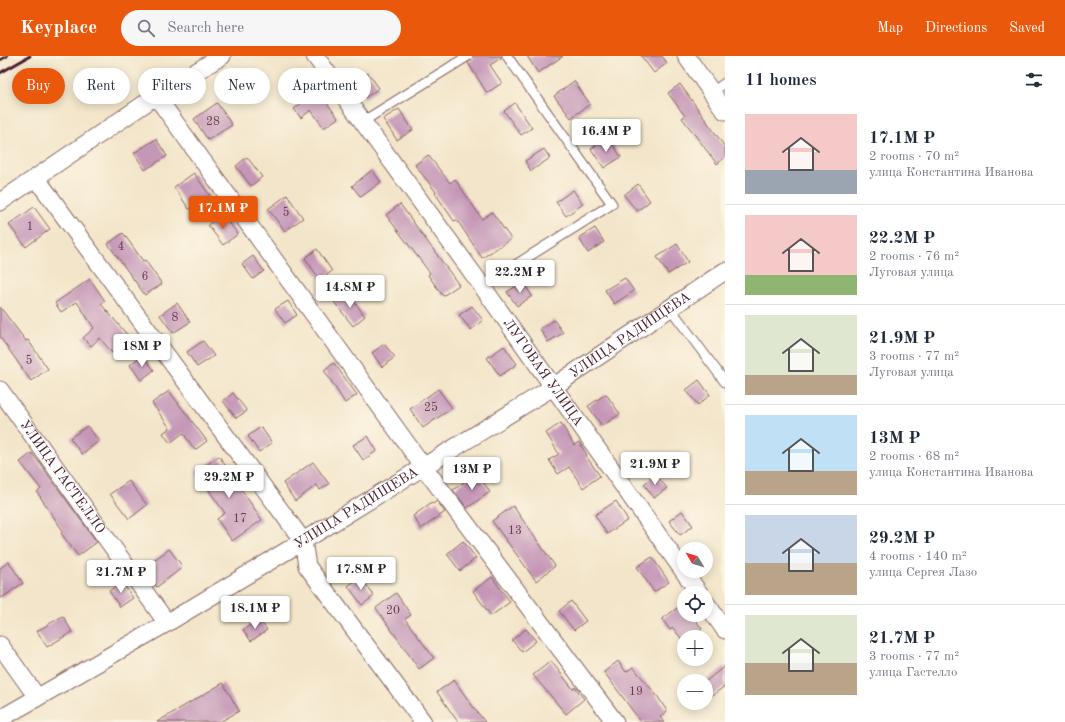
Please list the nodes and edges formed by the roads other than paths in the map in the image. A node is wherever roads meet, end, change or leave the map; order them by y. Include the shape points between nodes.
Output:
1 (222, 56) edge
2 (315, 56) edge
3 (468, 56) edge
4 (507, 56) edge
5 (686, 56) edge
6 (202, 68) edge
7 (718, 88) edge
8 (144, 104) edge
9 (162, 104) edge
10 (725, 111) edge
11 (362, 122) junction
12 (36, 178) junction
13 (0, 202) edge
14 (725, 271) edge
15 (482, 286) junction
16 (670, 308) junction
17 (725, 382) edge
18 (553, 387) junction
19 (0, 390) edge
20 (423, 466) junction
21 (303, 541) junction
22 (694, 586) edge
23 (713, 613) edge
24 (167, 623) junction
25 (725, 630) edge
26 (0, 645) edge
27 (37, 698) junction
28 (0, 719) edge
29 (423, 722) edge
30 (615, 722) edge

1 - 6 street
2 - 11 street, ЛУГОВАЯ УЛИЦА
3 - 11 lane
4 - 15 lane via 612,204
5 - 7 street
7 - 10 street
8 - 12 street
9 - 20 street
11 - 15 street, ЛУГОВАЯ УЛИЦА
12 - 13 street
12 - 21 street
14 - 16 street, УЛИЦА РАДИЩЕВА
15 - 18 street, ЛУГОВАЯ УЛИЦА
16 - 17 lane
16 - 18 street, УЛИЦА РАДИЩЕВА
18 - 20 street, УЛИЦА РАДИЩЕВА
18 - 22 street, ЛУГОВАЯ УЛИЦА
19 - 24 street, УЛИЦА ГАСТЕЛЛО
20 - 21 street, УЛИЦА РАДИЩЕВА
20 - 30 street
21 - 24 street, УЛИЦА РАДИЩЕВА
21 - 29 street via 307,566
23 - 25 street
24 - 27 street, УЛИЦА РАДИЩЕВА
26 - 27 street
27 - 28 street, УЛИЦА РАДИЩЕВА

